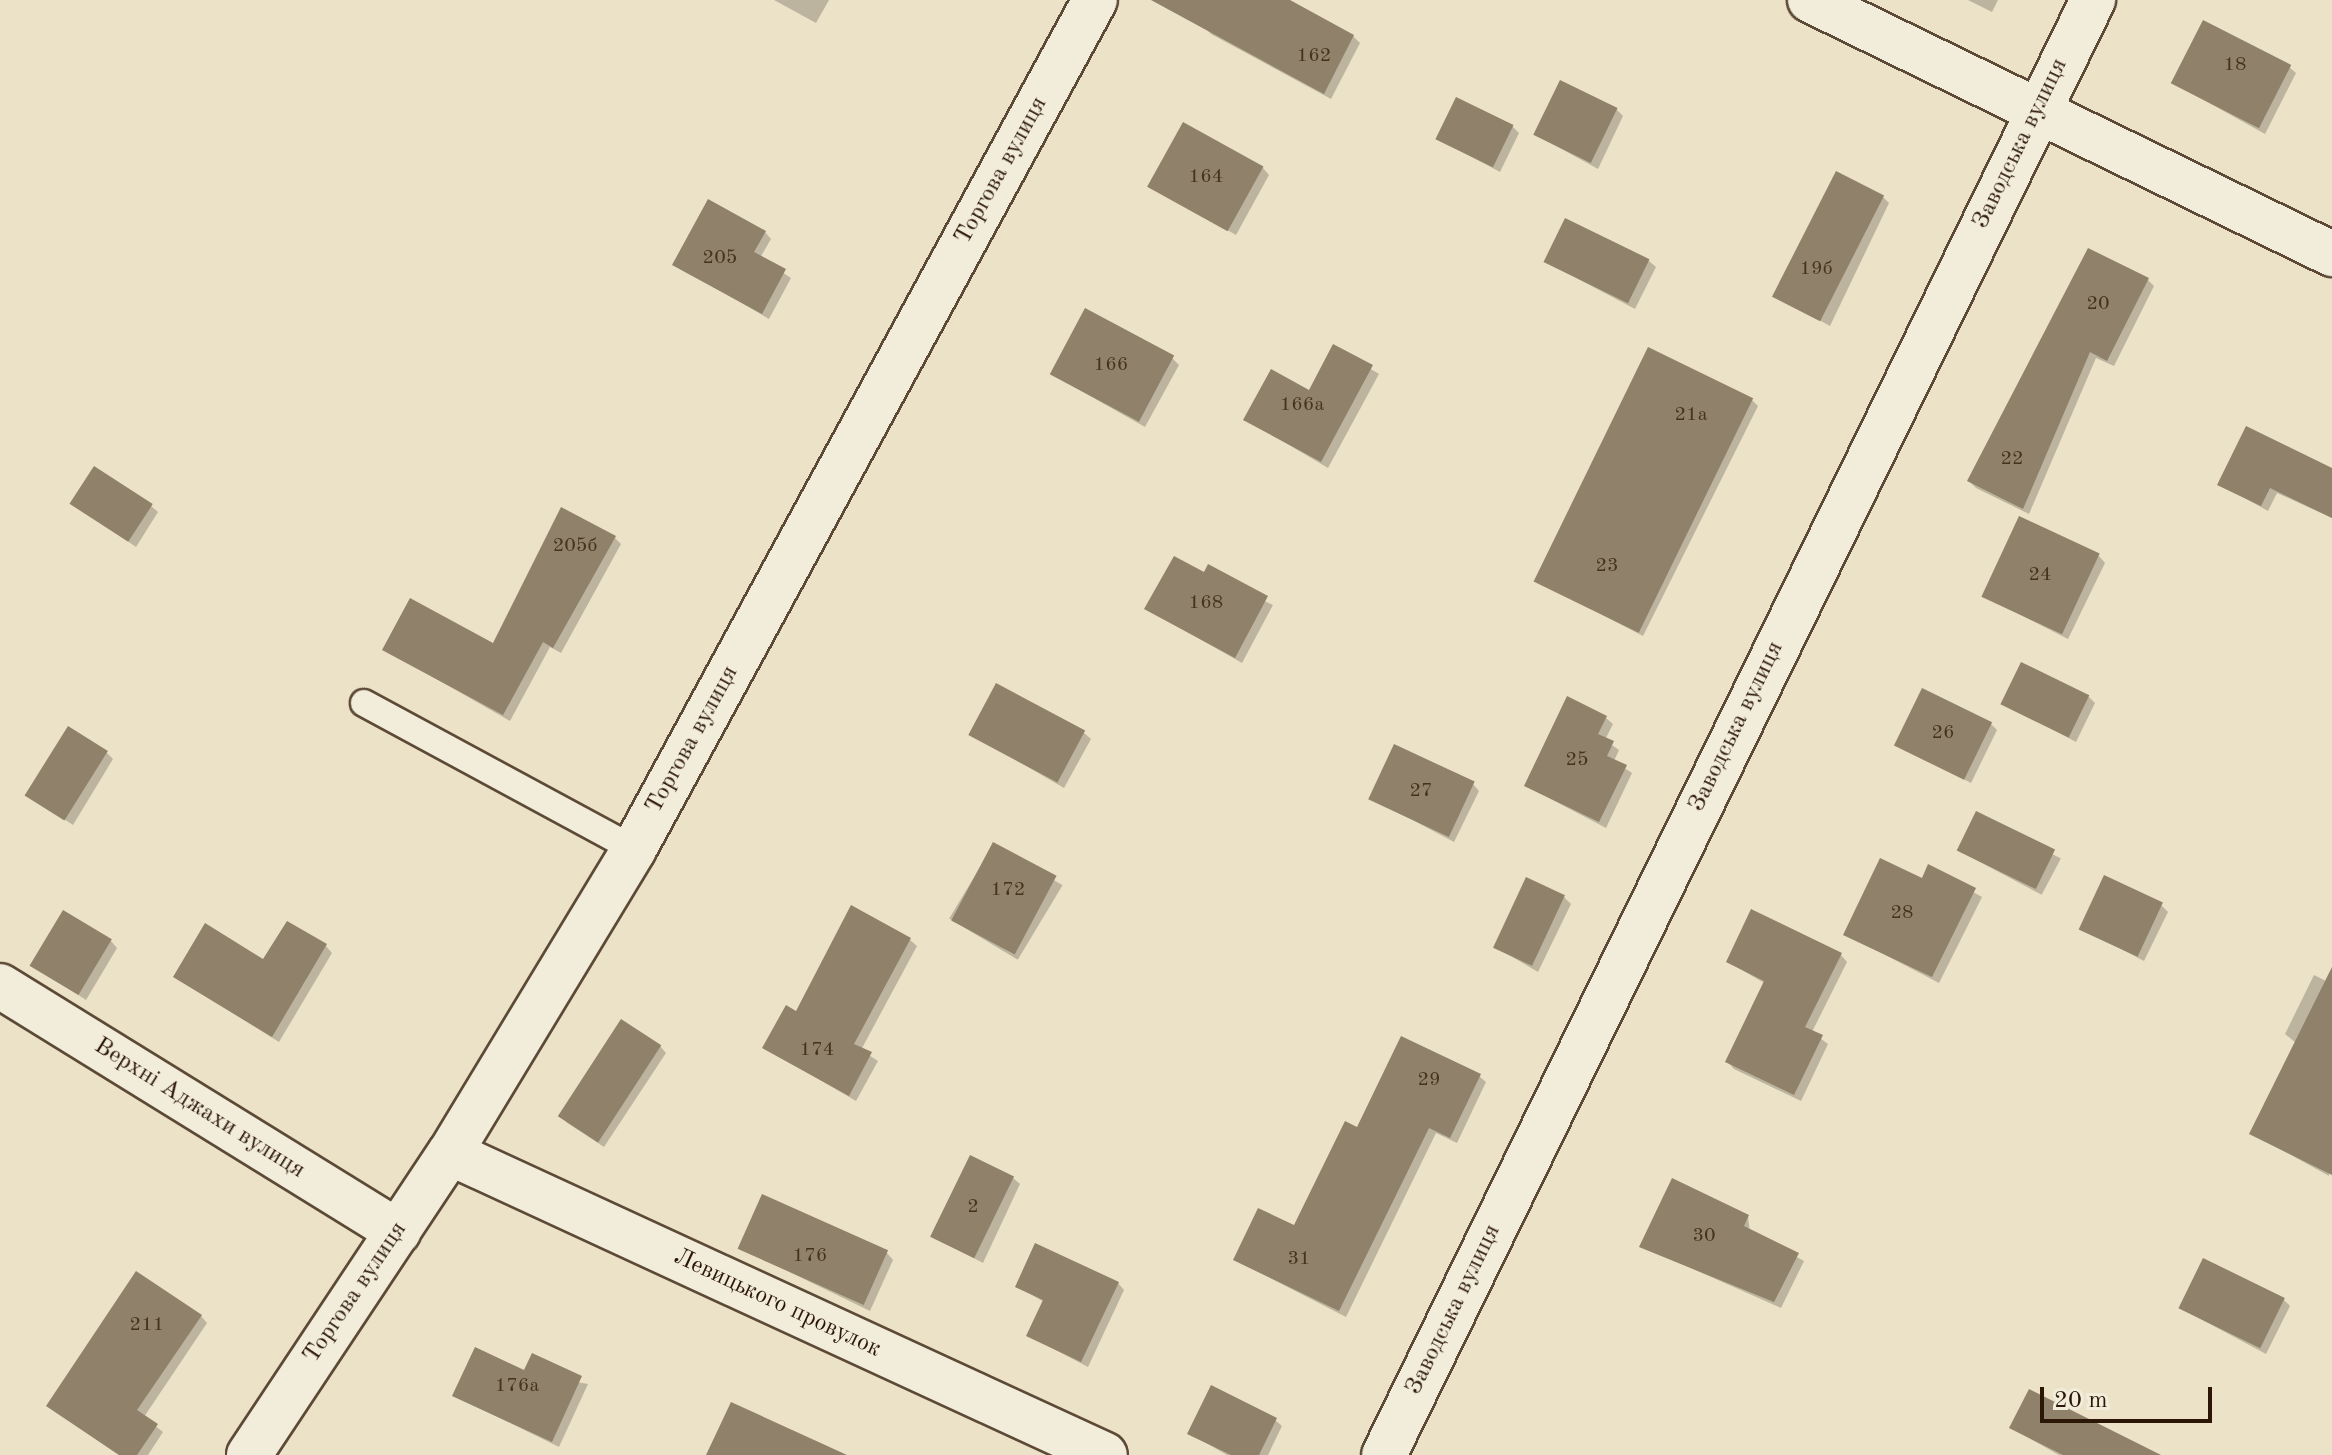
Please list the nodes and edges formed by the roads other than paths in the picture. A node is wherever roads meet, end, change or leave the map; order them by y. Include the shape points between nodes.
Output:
1 (1095, 0) edge
2 (1810, 0) edge
3 (2093, 0) edge
4 (2036, 110) junction
5 (2332, 254) edge
6 (364, 703) dead end
7 (634, 849) junction
8 (0, 986) edge
9 (450, 1153) junction
10 (398, 1232) junction
11 (249, 1455) edge
12 (1105, 1455) edge
13 (1384, 1455) edge

1 - 7 street, Торгова вулиця
2 - 4 street
3 - 4 street, Заводська вулиця
4 - 5 street
4 - 13 street, Заводська вулиця
6 - 7 lane
7 - 9 street, Торгова вулиця
8 - 10 street, Верхні Аджахи вулиця
9 - 10 street, Торгова вулиця
9 - 12 street, Левицького провулок
10 - 11 street, Торгова вулиця

